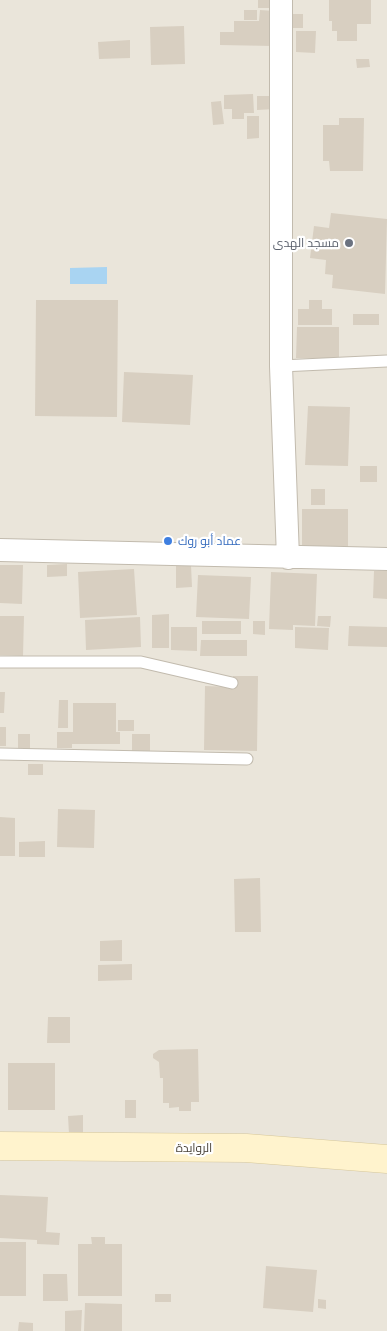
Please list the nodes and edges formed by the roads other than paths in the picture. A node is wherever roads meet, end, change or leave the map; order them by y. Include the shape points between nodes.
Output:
1 (281, 0) edge
2 (387, 361) edge
3 (280, 366) junction
4 (0, 550) edge
5 (288, 558) junction
6 (387, 559) edge
7 (0, 662) edge
8 (232, 683) dead end
9 (0, 754) edge
10 (247, 758) dead end
11 (0, 1146) edge
12 (387, 1159) edge

1 - 3 street
2 - 3 lane
3 - 5 street
4 - 5 street
5 - 6 street
7 - 8 lane via 141,662
9 - 10 lane
11 - 12 street, الروايدة via 246,1148

